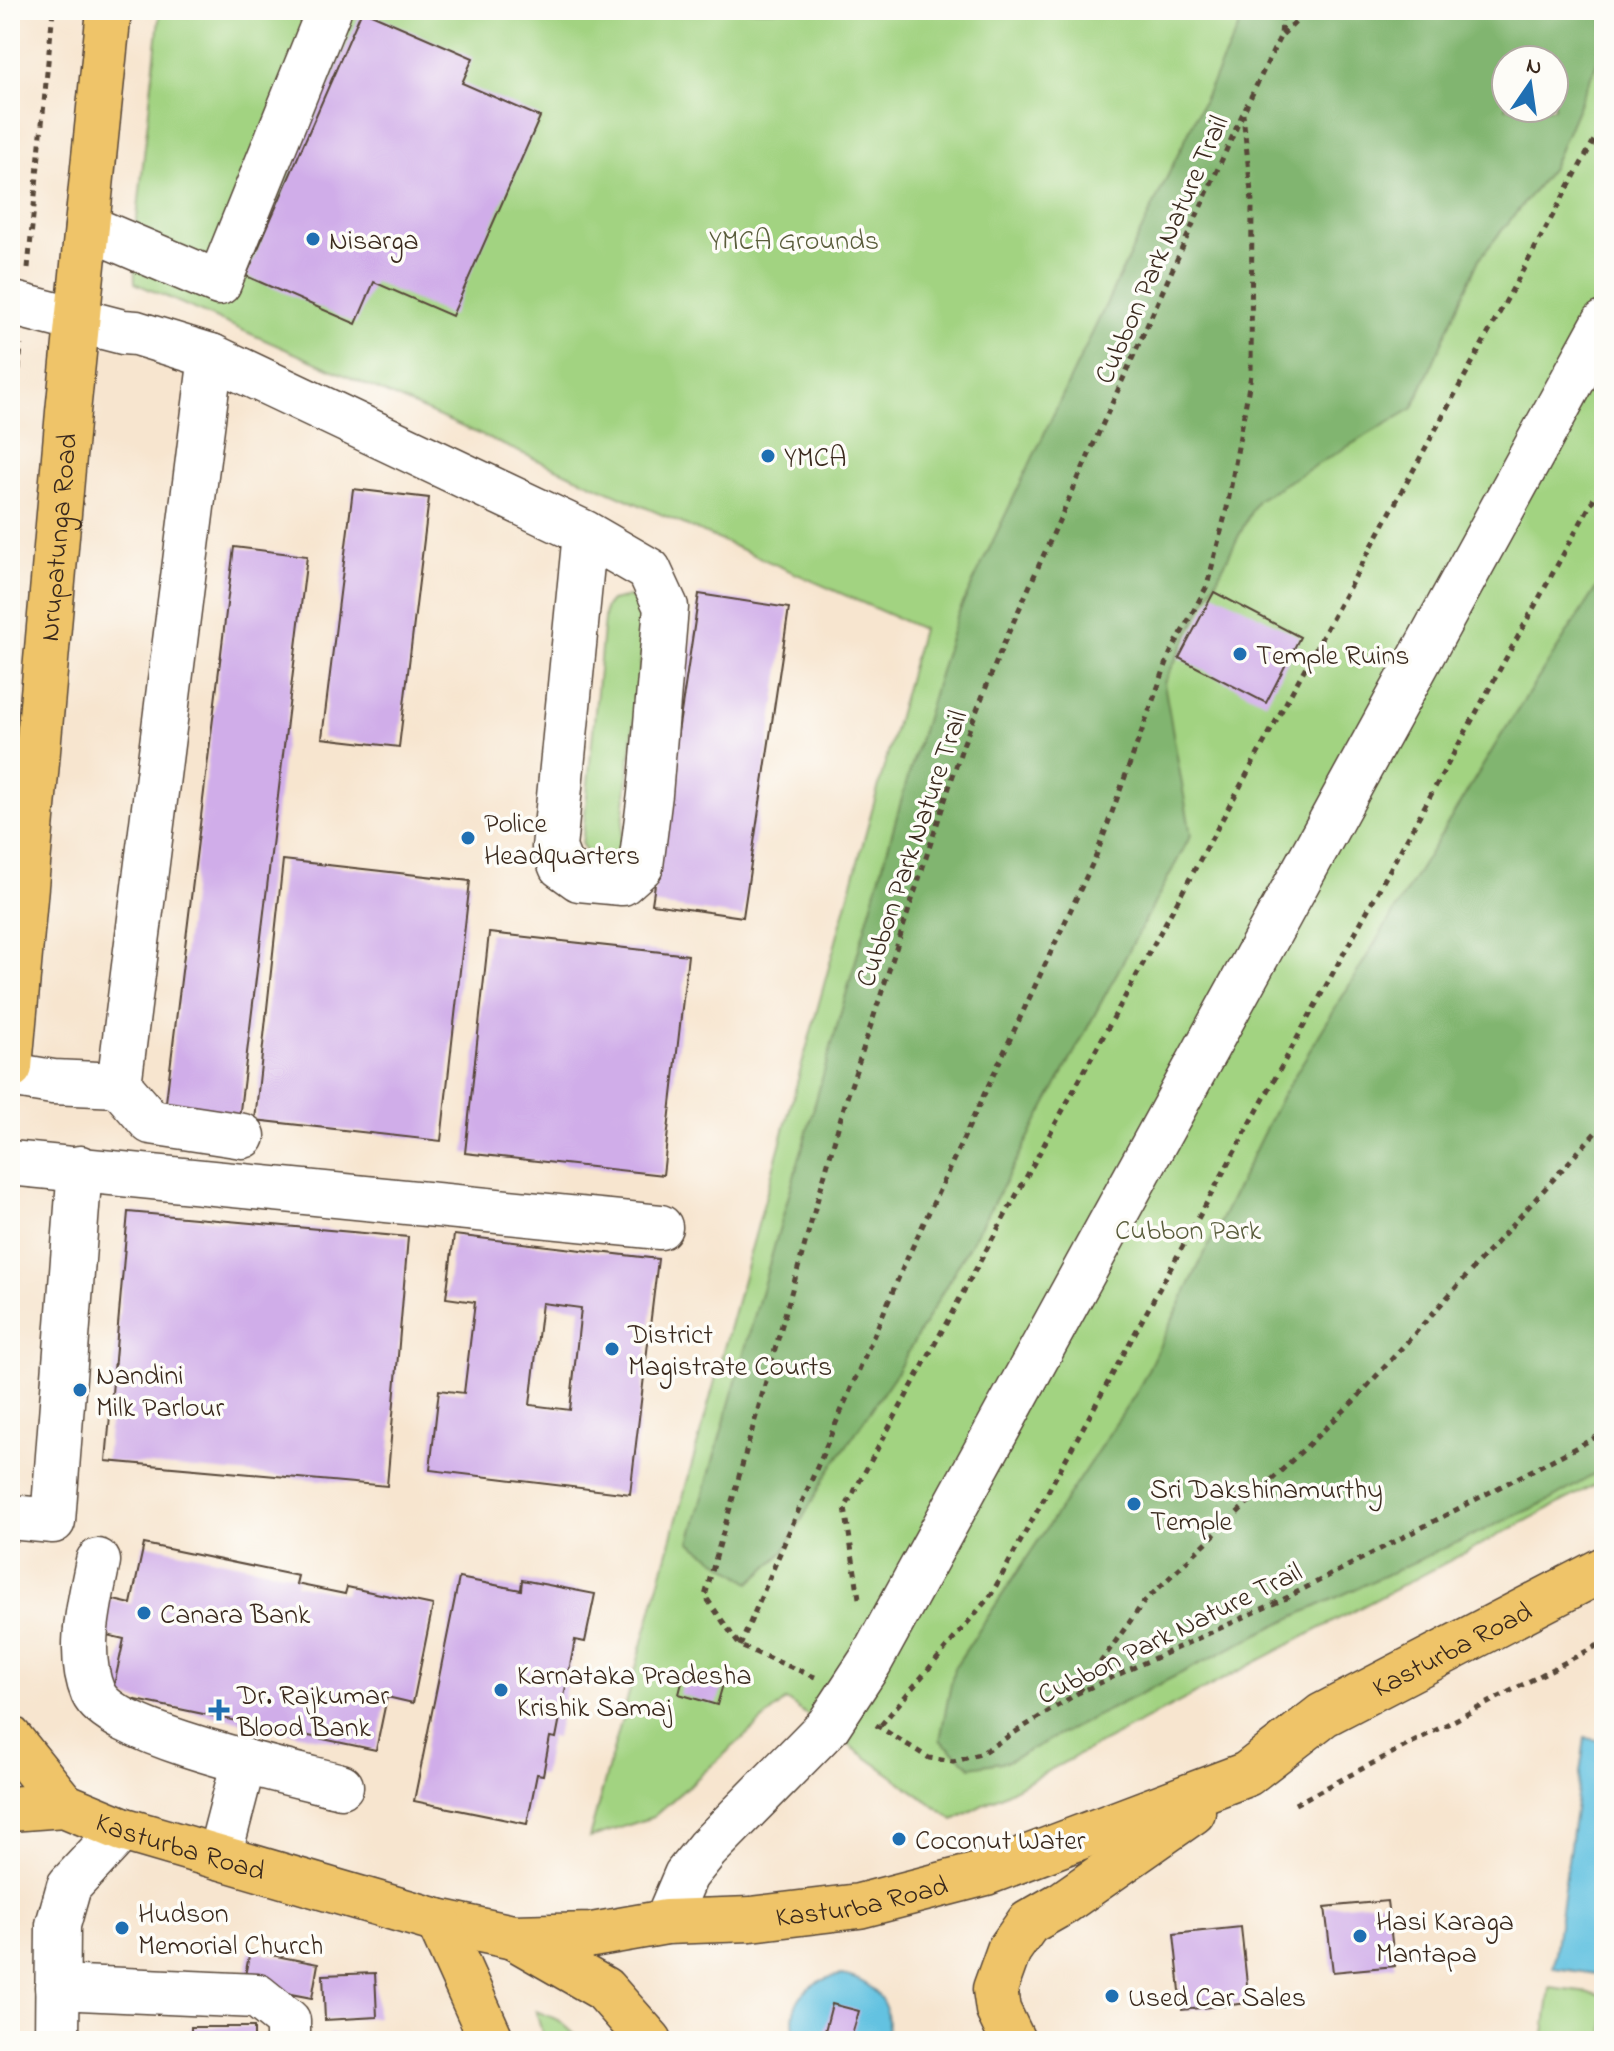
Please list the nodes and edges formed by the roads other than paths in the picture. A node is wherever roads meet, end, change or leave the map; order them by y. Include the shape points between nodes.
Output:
1 (109, 10) edge
2 (329, 10) edge
3 (87, 227) junction
4 (17, 304) edge
5 (77, 320) junction
6 (1604, 323) edge
7 (211, 356) junction
8 (585, 533) junction
9 (20, 844) edge
10 (10, 1067) edge
11 (10, 1075) edge
12 (119, 1085) junction
13 (243, 1136) dead end
14 (10, 1163) edge
15 (80, 1168) junction
16 (660, 1227) dead end
17 (10, 1517) edge
18 (98, 1561) dead end
19 (1604, 1569) edge
20 (10, 1738) edge
21 (244, 1761) junction
22 (1247, 1774) junction
23 (341, 1786) dead end
24 (64, 1805) junction
25 (10, 1809) edge
26 (122, 1829) junction
27 (219, 1857) junction
28 (438, 1921) junction
29 (666, 1922) junction
30 (513, 1937) junction
31 (57, 1987) junction
32 (57, 2041) edge
33 (288, 2041) edge
34 (492, 2041) edge
35 (650, 2041) edge
36 (1013, 2041) edge

1 - 3 main road, Nrupatunga Road
2 - 3 street via 219,283
3 - 5 main road, Nrupatunga Road
4 - 5 street
5 - 7 street
5 - 9 main road, Nrupatunga Road
6 - 29 street via 870,1662 828,1726 686,1875
7 - 8 street
7 - 12 street
8 - 8 street via 649,570 666,607 641,866 622,883 579,879 561,866 554,848
9 - 10 main road, Nrupatunga Road
11 - 12 street
12 - 13 street via 151,1122
14 - 15 street
15 - 16 street
15 - 17 street via 53,1521
18 - 21 street via 84,1653 94,1695 119,1717
19 - 22 main road, Kasturba Road via 1323,1715
20 - 24 main road
21 - 23 street
21 - 27 street
22 - 29 main road, Kasturba Road via 949,1884 859,1906 751,1919
22 - 36 main road via 1028,1923 1009,1950 995,1989 998,2010
24 - 25 main road
24 - 26 main road, Kasturba Road
26 - 27 main road, Kasturba Road
26 - 31 street via 69,1886 58,1925
27 - 28 main road, Kasturba Road
28 - 30 main road, Kasturba Road
28 - 34 main road
29 - 30 main road, Kasturba Road via 592,1935
30 - 35 main road via 604,1989
31 - 32 street
31 - 33 street via 257,1996 288,2021

